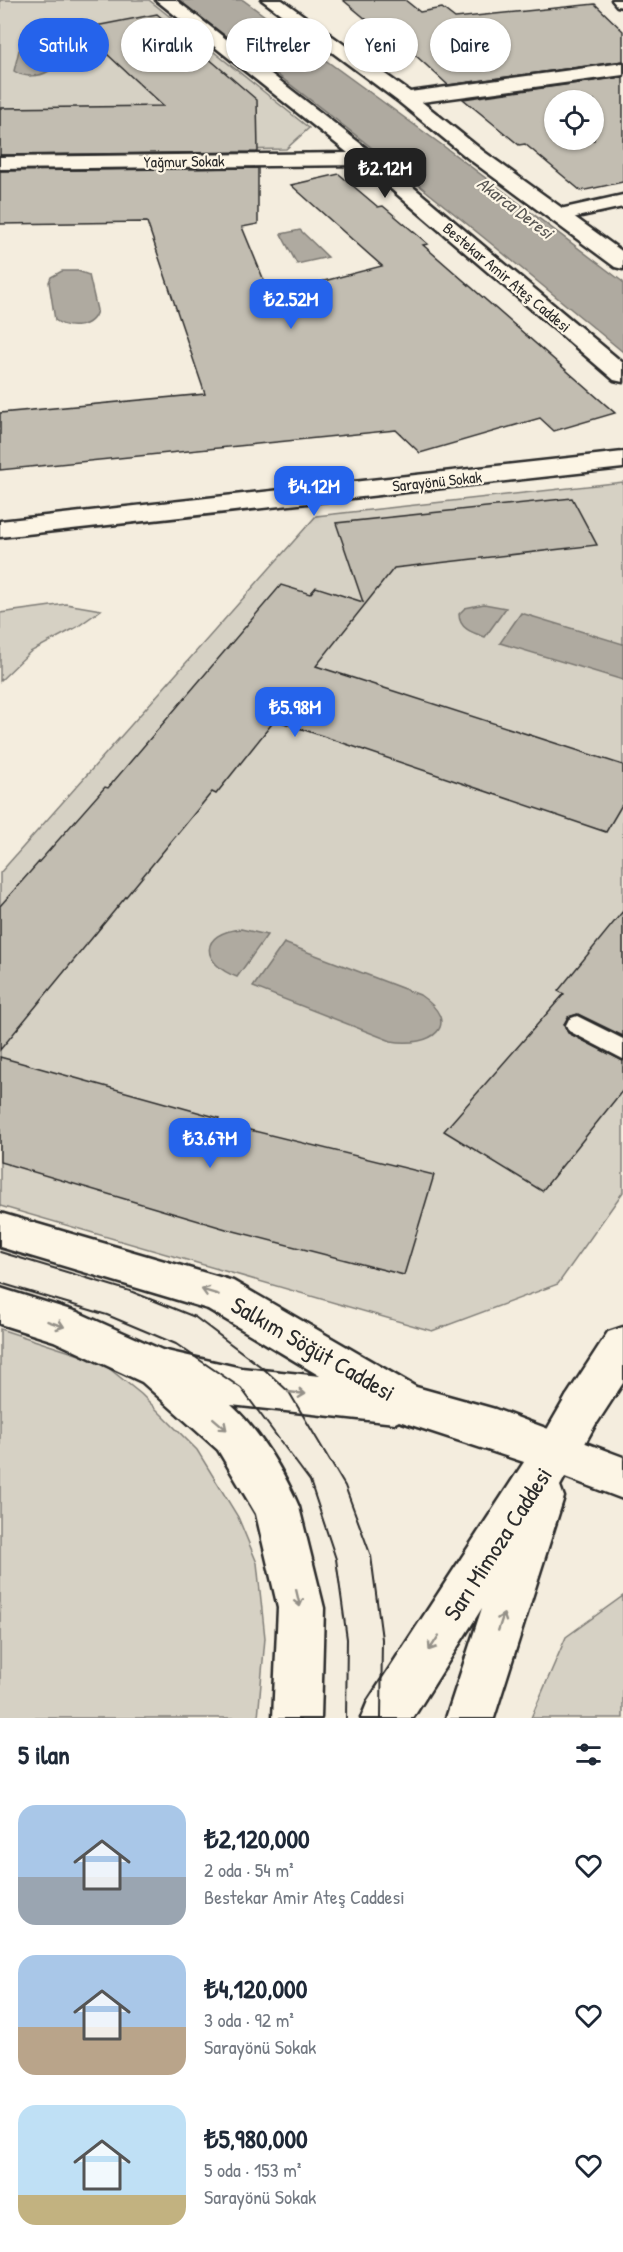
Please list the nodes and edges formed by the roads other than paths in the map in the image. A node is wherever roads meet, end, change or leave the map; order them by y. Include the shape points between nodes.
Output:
1 (165, 0) edge
2 (271, 0) edge
3 (623, 69) edge
4 (406, 98) junction
5 (368, 159) junction
6 (0, 163) edge
7 (623, 201) edge
8 (558, 215) junction
9 (623, 262) edge
10 (623, 375) edge
11 (623, 460) edge
12 (0, 530) edge
13 (578, 1025) dead end
14 (623, 1050) edge
15 (0, 1230) edge
16 (0, 1306) edge
17 (623, 1346) edge
18 (157, 1368) junction
19 (406, 1404) junction
20 (556, 1452) junction
21 (623, 1478) edge
22 (297, 1718) edge
23 (385, 1718) edge
24 (470, 1718) edge

1 - 5 main road, Bestekar Amir Ateş Caddesi
2 - 4 main road
3 - 4 main road
4 - 8 main road
5 - 6 main road, Yağmur Sokak
5 - 10 main road, Bestekar Amir Ateş Caddesi
7 - 8 main road
8 - 9 main road
11 - 12 main road, Sarayönü Sokak
13 - 14 lane
19 -> 15 main road, Salkım Söğüt Caddesi via 219,1294
16 -> 18 main road via 62,1325
17 - 20 main road
18 -> 19 main road via 241,1388
18 -> 22 main road via 233,1435 277,1507 301,1608
19 - 20 main road, Salkım Söğüt Caddesi
20 - 21 main road, Salkım Söğüt Caddesi
20 -> 23 main road, Sarı Mimoza Caddesi
24 -> 20 main road, Sarı Mimoza Caddesi

